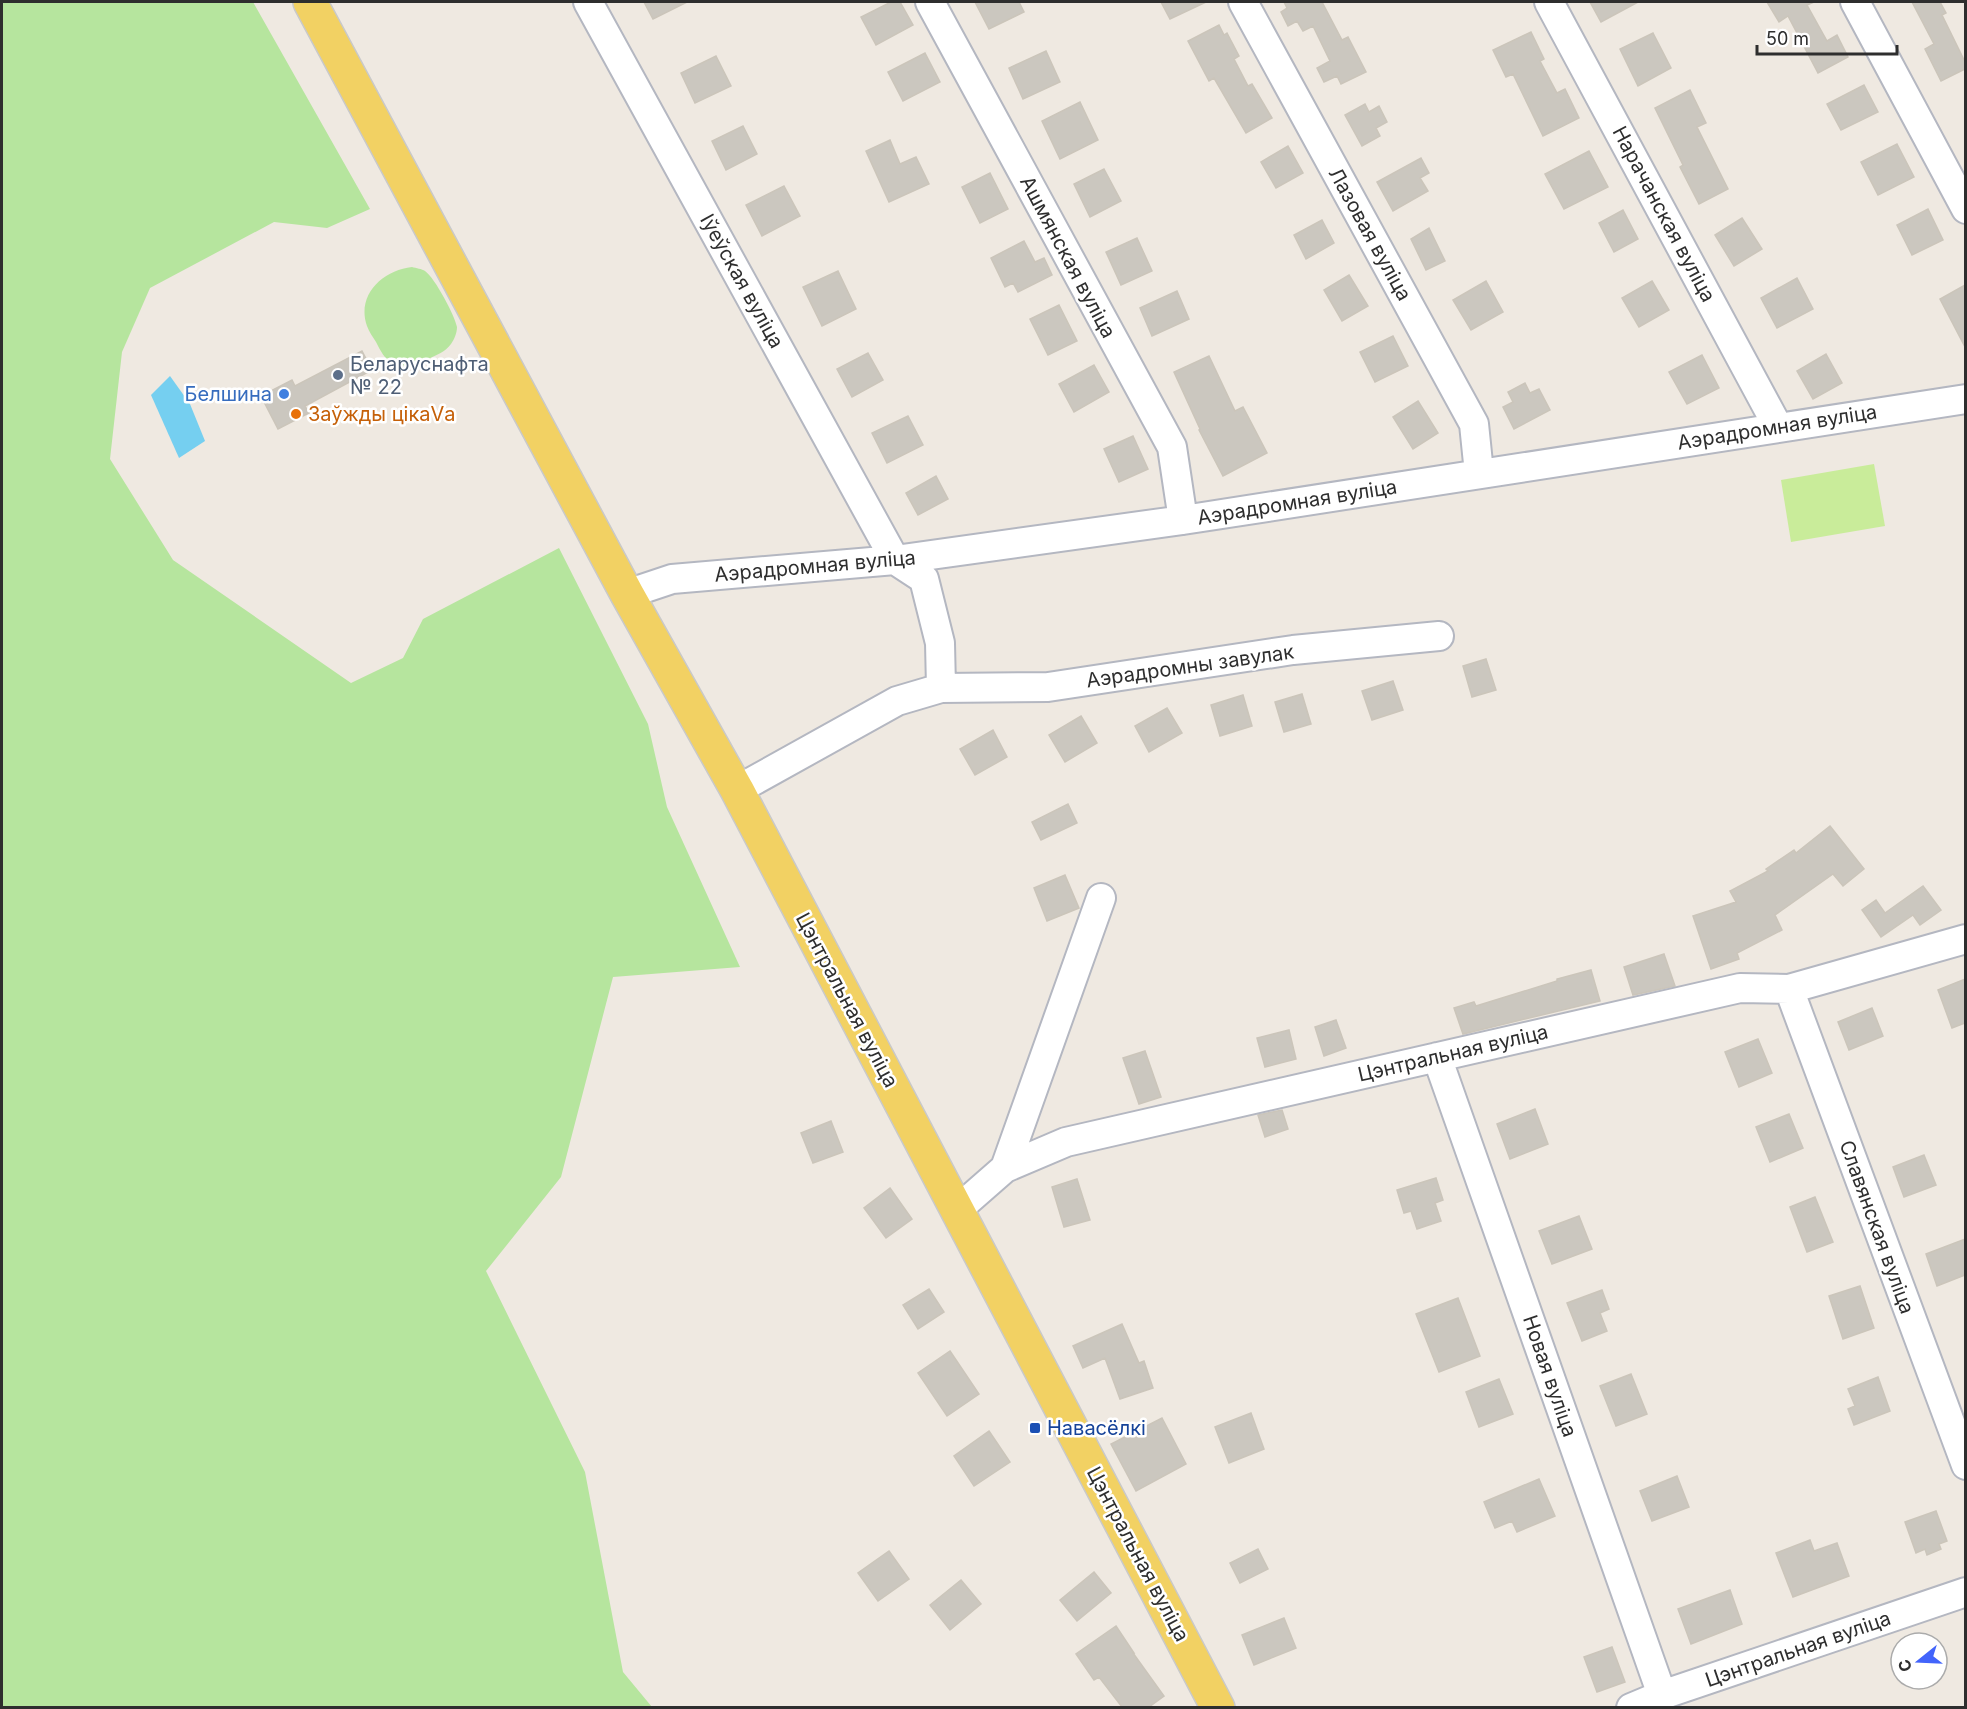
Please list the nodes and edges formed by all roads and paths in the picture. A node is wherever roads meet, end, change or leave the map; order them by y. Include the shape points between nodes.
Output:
1 (310, 2) edge
2 (588, 2) edge
3 (930, 2) edge
4 (1243, 2) edge
5 (1549, 2) edge
6 (1855, 2) edge
7 (1965, 209) edge
8 (1965, 399) edge
9 (1778, 427) junction
10 (1479, 473) junction
11 (1183, 519) junction
12 (895, 560) junction
13 (627, 594) junction
14 (1439, 636) dead end
15 (941, 688) junction
16 (737, 790) junction
17 (1101, 898) dead end
18 (1965, 939) edge
19 (1789, 989) junction
20 (1437, 1057) junction
21 (1005, 1168) junction
22 (957, 1210) junction
23 (1965, 1465) edge
24 (1965, 1592) edge
25 (1662, 1695) junction
26 (1218, 1707) edge
27 (1631, 1707) edge

1 - 13 main road, Цэнтральная вуліца
2 - 12 street, Іўеўская вуліца
3 - 11 street, Ашмянская вуліца via 1172,447
4 - 10 street, Лазовая вуліца via 1474,424
5 - 9 street, Нарачанская вуліца
6 - 7 street
8 - 9 street, Аэрадромная вуліца
9 - 10 street, Аэрадромная вуліца
10 - 11 street, Аэрадромная вуліца
11 - 12 street, Аэрадромная вуліца
12 - 13 street, Аэрадромная вуліца via 672,579
12 - 15 street via 924,579 940,643
13 - 16 main road, Цэнтральная вуліца
14 - 15 street, Аэрадромны завулак via 1293,650 1048,687
15 - 16 street, Аэрадромны завулак via 897,701
16 - 22 main road, Цэнтральная вуліца
17 - 21 street
18 - 19 street, Цэнтральная вуліца
19 - 20 street, Цэнтральная вуліца via 1740,988
19 - 23 street, Славянская вуліца
20 - 21 street, Цэнтральная вуліца via 1066,1142
20 - 25 street, Новая вуліца
21 - 22 street, Цэнтральная вуліца
22 - 26 main road, Цэнтральная вуліца
24 - 25 street, Цэнтральная вуліца
25 - 27 street, Цэнтральная вуліца

